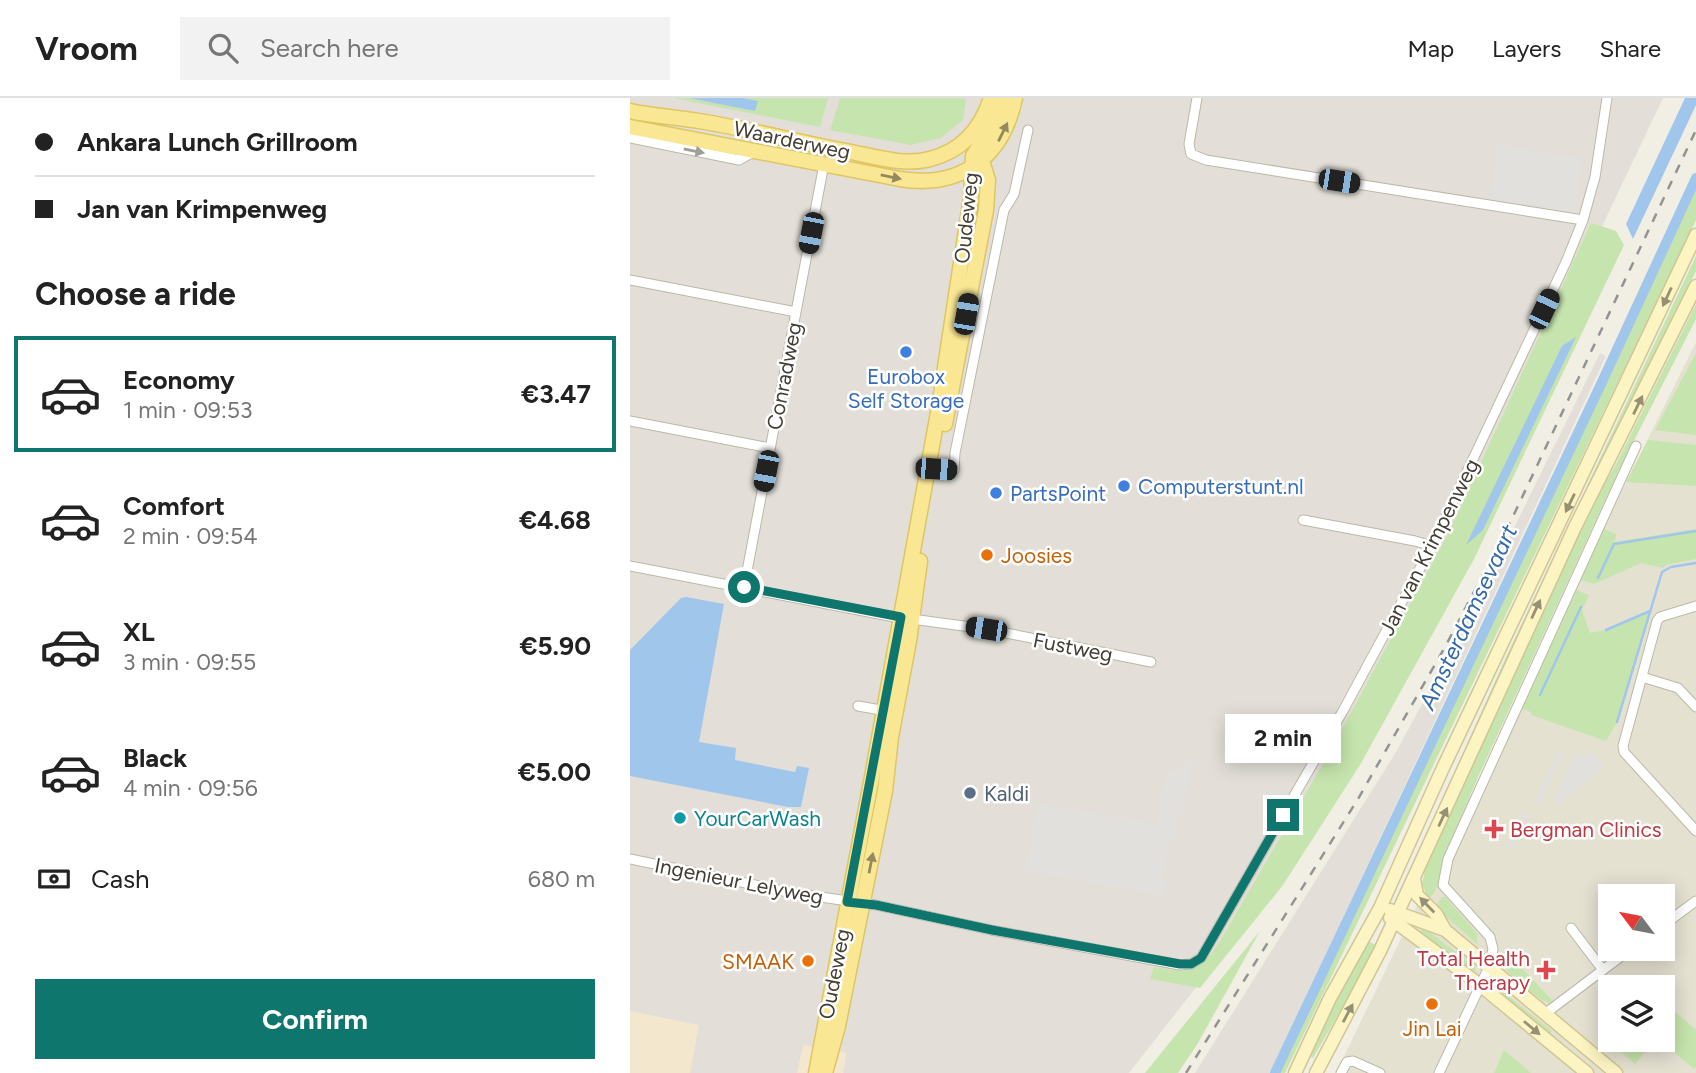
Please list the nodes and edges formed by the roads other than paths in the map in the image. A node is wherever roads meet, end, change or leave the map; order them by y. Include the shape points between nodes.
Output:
1 (991, 98) edge
2 (1001, 98) edge
3 (1015, 98) edge
4 (1197, 98) edge
5 (1607, 98) edge
6 (630, 111) edge
7 (630, 127) edge
8 (1028, 130) dead end
9 (630, 138) edge
10 (953, 150) junction
11 (755, 151) junction
12 (976, 162) junction
13 (824, 164) junction
14 (1583, 220) junction
15 (1696, 235) edge
16 (630, 280) edge
17 (1696, 286) edge
18 (796, 312) junction
19 (630, 421) edge
20 (1636, 446) dead end
21 (770, 448) junction
22 (931, 469) junction
23 (1303, 520) dead end
24 (1432, 546) junction
25 (630, 566) edge
26 (744, 587) junction
27 (1696, 607) edge
28 (907, 618) junction
29 (1151, 662) dead end
30 (1642, 677) junction
31 (858, 706) dead end
32 (1696, 707) edge
33 (890, 712) junction
34 (1696, 831) edge
35 (630, 859) edge
36 (1414, 878) junction
37 (847, 902) junction
38 (863, 904) junction
39 (1695, 904) edge
40 (1380, 908) junction
41 (1396, 917) junction
42 (1675, 917) edge
43 (1571, 928) dead end
44 (1445, 930) junction
45 (1615, 961) edge
46 (1489, 967) junction
47 (1603, 970) junction
48 (1480, 985) junction
49 (1546, 1013) junction
50 (816, 1073) edge
51 (825, 1073) edge
52 (1296, 1073) edge
53 (1316, 1073) edge
54 (1341, 1073) edge
55 (1380, 1073) edge
56 (1439, 1073) edge
57 (1587, 1073) edge
58 (1616, 1073) edge

1 - 10 main road, Oudeweg via 979,125
2 - 12 main road, Oudeweg
12 -> 3 main road, Oudeweg via 993,150 1004,133
4 - 14 street via 1189,145 1191,153 1206,160
5 - 14 street, Jan van Krimpenweg
6 - 10 main road, Waarderweg via 698,120 886,159 922,161
7 - 11 main road, Waarderweg
8 - 22 street, Oudeweg via 1014,194 1004,210 954,470
9 -> 11 street, Waarderweg via 740,160
10 - 12 main road
11 - 13 main road, Waarderweg
13 -> 12 main road, Waarderweg via 911,181 945,178
12 - 22 main road, Oudeweg via 988,180 986,210
13 - 18 street, Conradweg
14 - 24 street, Jan van Krimpenweg
15 -> 40 main road
16 - 18 street
36 -> 17 main road via 1521,640
18 - 21 street, Conradweg
19 - 21 street
20 - 46 street via 1448,859 1443,885 1490,937
21 - 26 street, Conradweg
22 - 28 main road, Oudeweg
23 - 24 street
24 - 38 street, Jan van Krimpenweg via 1201,958 1180,964
25 - 26 street, Fustweg
26 - 28 street, Fustweg
27 - 30 street via 1660,617
28 - 29 street, Fustweg
28 - 33 main road, Oudeweg
30 - 32 street via 1678,688
30 - 34 street via 1623,739 1625,752
31 - 33 street
33 - 37 main road, Oudeweg
38 -> 33 main road, Oudeweg via 885,791
35 - 37 street, Ingenieur Lelyweg
36 - 41 main road
44 -> 36 main road via 1417,895
37 - 38 street, Jan van Krimpenweg
37 - 50 main road, Oudeweg
38 - 51 main road, Oudeweg
39 - 42 street
40 - 41 main road
40 - 52 main road
41 - 44 main road
41 - 48 main road
53 -> 41 main road
43 - 47 street
44 - 46 main road
45 - 47 street
46 - 48 street
46 - 49 main road
47 - 49 street
48 - 56 street
48 -> 57 main road
49 - 58 main road
54 - 55 street via 1347,1062 1353,1061

